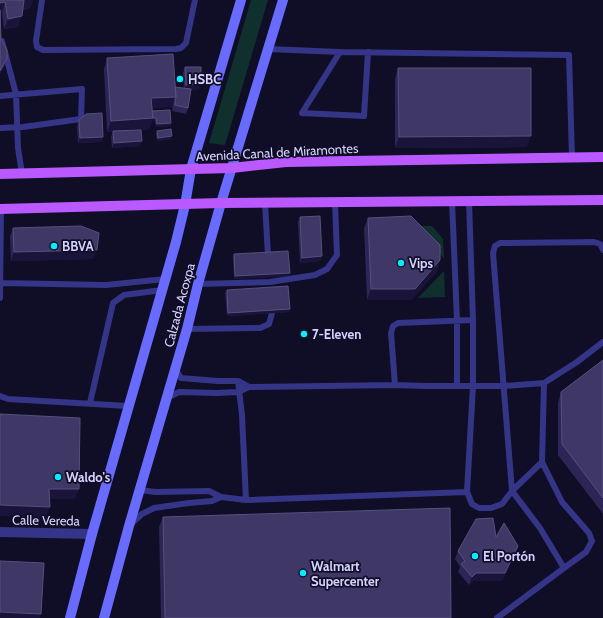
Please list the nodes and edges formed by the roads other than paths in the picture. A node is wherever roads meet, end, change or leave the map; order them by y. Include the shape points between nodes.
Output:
1 (42, 0) edge
2 (195, 0) edge
3 (241, 0) edge
4 (283, 0) edge
5 (2, 41) edge
6 (268, 49) junction
7 (340, 52) junction
8 (368, 52) junction
9 (16, 94) junction
10 (0, 96) edge
11 (18, 127) junction
12 (0, 128) edge
13 (572, 157) junction
14 (603, 157) edge
15 (232, 168) junction
16 (191, 169) junction
17 (0, 174) edge
18 (22, 174) junction
19 (603, 200) edge
20 (452, 201) junction
21 (469, 201) junction
22 (335, 202) junction
23 (221, 203) junction
24 (265, 203) junction
25 (185, 205) junction
26 (1, 209) edge
27 (603, 250) edge
28 (268, 255) edge
29 (165, 279) junction
30 (270, 279) junction
31 (1, 283) edge
32 (198, 284) junction
33 (270, 289) edge
34 (162, 290) junction
35 (0, 298) edge
36 (272, 313) edge
37 (473, 320) junction
38 (457, 321) junction
39 (187, 329) junction
40 (603, 342) edge
41 (176, 369) junction
42 (238, 381) junction
43 (544, 383) junction
44 (395, 384) junction
45 (457, 386) junction
46 (473, 386) junction
47 (503, 386) junction
48 (249, 387) junction
49 (238, 392) junction
50 (0, 396) edge
51 (167, 398) junction
52 (90, 403) junction
53 (128, 406) junction
54 (542, 462) junction
55 (140, 490) junction
56 (512, 491) junction
57 (467, 492) junction
58 (221, 497) junction
59 (246, 500) junction
60 (129, 526) junction
61 (0, 532) edge
62 (92, 534) junction
63 (564, 568) junction
64 (70, 618) edge
65 (104, 618) edge
66 (497, 618) edge

1 - 2 lane via 37,47 43,50 65,50 181,48 186,43
3 - 16 main road, Calzada Acoxpa
4 - 6 main road, Calzada Acoxpa
5 - 9 lane
6 - 7 lane
6 - 15 main road, Calzada Acoxpa
7 - 8 lane
7 - 8 lane via 302,113 364,116
8 - 13 lane via 569,55
9 - 10 lane
9 - 11 lane
9 - 11 lane via 82,89 81,119
11 - 12 lane
11 - 18 lane
13 - 14 main road, Avenida Canal de Miramontes
13 - 15 main road, Avenida Canal de Miramontes via 286,162
15 - 16 main road, Avenida Canal de Miramontes
15 - 23 main road, Calzada Acoxpa
16 - 18 main road, Avenida Canal de Miramontes
16 - 25 main road, Calzada Acoxpa
17 - 18 main road, Avenida Canal de Miramontes
19 - 21 main road
20 - 21 main road
20 - 22 main road
20 - 38 lane
21 - 37 lane
22 - 24 main road
22 - 30 lane via 337,254 326,269 315,275
23 - 24 main road
23 - 25 main road
23 - 32 main road, Calzada Acoxpa
24 - 28 lane
25 - 26 main road
25 - 29 main road, Calzada Acoxpa
26 - 31 lane
27 - 47 lane via 600,244 594,242 500,243 495,246 493,253
29 - 31 lane via 106,285
29 - 34 main road, Calzada Acoxpa
30 - 32 lane
30 - 33 lane
31 - 35 lane
32 - 39 main road, Calzada Acoxpa
34 - 52 lane via 124,295 113,303
34 - 53 main road, Calzada Acoxpa
36 - 39 lane via 269,324 260,328
37 - 38 lane
37 - 46 lane
38 - 44 lane via 398,323 393,326 391,333
38 - 45 lane
39 - 41 main road, Calzada Acoxpa
40 - 43 lane
41 - 42 lane via 181,378
41 - 51 main road, Calzada Acoxpa
42 - 48 lane
42 - 49 lane
43 - 47 lane
43 - 54 lane
44 - 45 lane
44 - 48 lane
45 - 46 lane
46 - 47 lane
46 - 57 lane
47 - 56 lane
48 - 49 lane
49 - 51 lane via 179,392
49 - 59 lane via 242,415
50 - 52 lane via 8,399
51 - 55 main road, Calzada Acoxpa
52 - 53 lane
53 - 62 main road, Calzada Acoxpa
54 - 56 lane
54 - 63 lane via 562,502 589,533 592,541 586,552
55 - 58 lane via 210,491
55 - 60 main road, Calzada Acoxpa
56 - 57 lane via 502,504 492,508 479,508 472,504
56 - 63 lane via 540,528
57 - 59 lane
58 - 59 lane
58 - 60 lane via 212,501 154,508 142,514
60 - 65 main road, Calzada Acoxpa
61 - 62 street, Calle Vereda
62 - 64 main road, Calzada Acoxpa
63 - 66 lane

